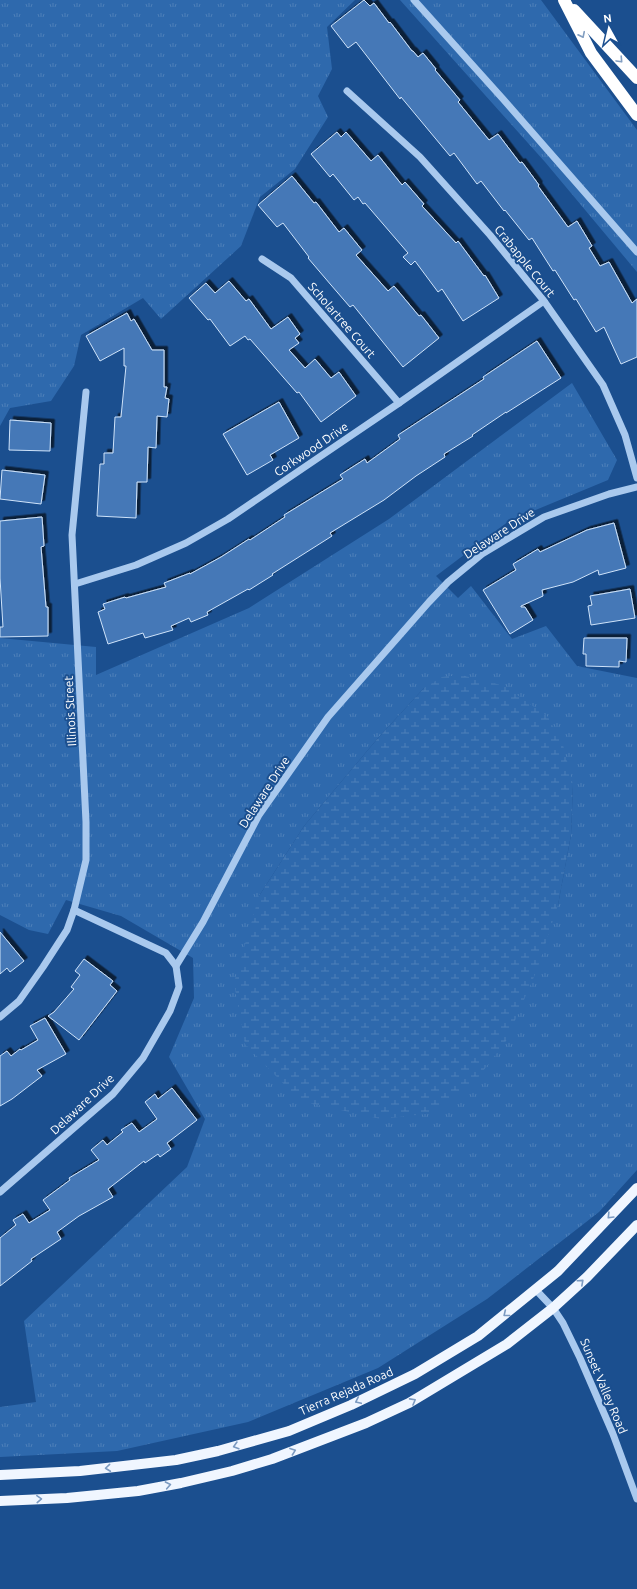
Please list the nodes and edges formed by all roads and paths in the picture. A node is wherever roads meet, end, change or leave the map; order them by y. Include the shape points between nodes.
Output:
1 (414, 0) edge
2 (565, 0) edge
3 (637, 78) edge
4 (347, 91) dead end
5 (637, 115) edge
6 (637, 252) edge
7 (262, 259) dead end
8 (544, 301) junction
9 (86, 392) dead end
10 (399, 403) junction
11 (636, 470) edge
12 (637, 478) edge
13 (637, 487) edge
14 (75, 584) junction
15 (74, 910) junction
16 (176, 966) junction
17 (0, 1017) edge
18 (637, 1188) edge
19 (0, 1192) edge
20 (637, 1225) edge
21 (536, 1290) junction
22 (552, 1308) junction
23 (0, 1475) edge
24 (637, 1499) edge
25 (0, 1501) edge

1 - 6 street
2 -> 3 highway
2 -> 5 highway via 591,53
4 - 8 street, Crabapple Court via 420,157 490,235
7 - 10 street, Scholartree Court via 291,278
8 - 10 street, Corkwood Drive
8 - 11 street, Crabapple Court via 602,385 625,435
9 - 14 street, Illinois Street via 72,535
10 - 14 street, Corkwood Drive via 228,519 186,543 136,565
11 - 12 street, Crabapple Court
13 - 16 street, Delaware Drive via 544,517 482,554 448,582 328,717 259,815
14 - 15 street, Illinois Street via 86,860
15 - 16 street via 166,952
15 - 17 street, Illinois Street via 67,930 43,967 19,1001
16 - 19 street, Delaware Drive via 179,987 170,1011 143,1058 113,1094
18 -> 21 main road, Tierra Rejada Road via 558,1271
22 -> 20 main road via 587,1277
21 - 22 street, Sunset Valley Road
21 -> 23 main road, Tierra Rejada Road via 478,1336 444,1358 415,1374 289,1431 176,1460 80,1471
22 - 24 street, Sunset Valley Road via 563,1323 580,1358 613,1434
25 -> 22 main road via 138,1491 232,1471 272,1459 409,1403 507,1344

